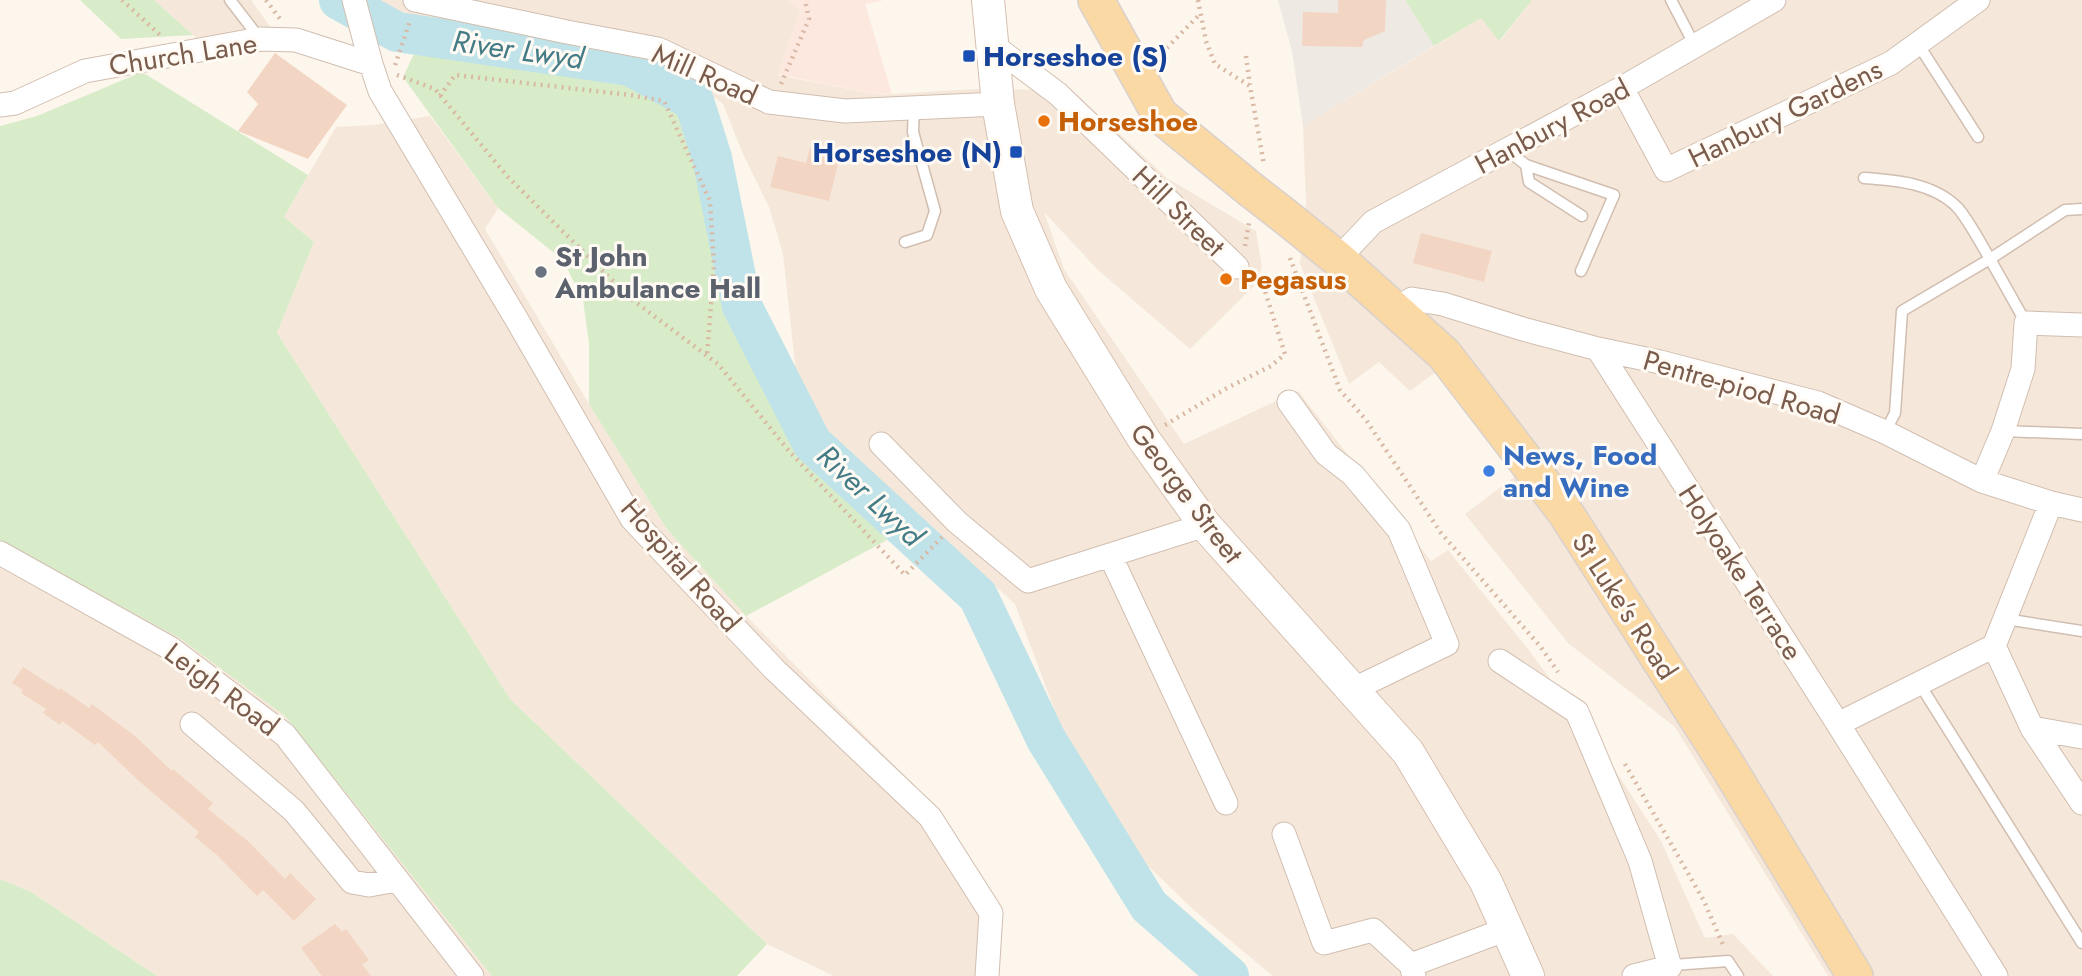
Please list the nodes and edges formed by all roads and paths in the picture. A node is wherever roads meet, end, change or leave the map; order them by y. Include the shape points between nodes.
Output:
1 (122, 0) edge
2 (230, 0) edge
3 (354, 0) edge
4 (805, 0) edge
5 (988, 0) edge
6 (1096, 0) edge
7 (1198, 0) edge
8 (1671, 0) edge
9 (1774, 0) edge
10 (1978, 0) edge
11 (414, 7) edge
12 (1200, 13) junction
13 (260, 39) junction
14 (1918, 44) junction
15 (994, 46) junction
16 (1695, 46) junction
17 (182, 53) junction
18 (368, 55) junction
19 (1246, 56) dead end
20 (396, 62) dead end
21 (403, 77) dead end
22 (1139, 77) junction
23 (1250, 86) junction
24 (1622, 89) junction
25 (440, 96) junction
26 (769, 102) junction
27 (998, 104) junction
28 (0, 105) edge
29 (915, 108) junction
30 (1978, 137) dead end
31 (1507, 150) junction
32 (1526, 165) junction
33 (1864, 178) dead end
34 (1253, 180) junction
35 (2082, 209) edge
36 (1582, 216) dead end
37 (905, 242) dead end
38 (1290, 257) dead end
39 (1990, 258) junction
40 (1338, 259) junction
41 (1237, 267) junction
42 (1581, 271) dead end
43 (1395, 310) junction
44 (2026, 323) junction
45 (2082, 325) edge
46 (1598, 349) junction
47 (707, 356) junction
48 (1289, 402) dead end
49 (2003, 431) junction
50 (1885, 432) junction
51 (2082, 433) edge
52 (1143, 438) junction
53 (881, 444) dead end
54 (1982, 481) junction
55 (2051, 503) junction
56 (2082, 510) edge
57 (1205, 525) junction
58 (942, 537) dead end
59 (0, 553) edge
60 (1110, 555) junction
61 (2005, 619) junction
62 (2082, 631) edge
63 (1994, 646) junction
64 (1500, 661) dead end
65 (1564, 679) dead end
66 (1919, 683) junction
67 (1352, 690) junction
68 (1838, 723) junction
69 (192, 724) dead end
70 (2032, 728) junction
71 (2082, 737) edge
72 (1619, 755) dead end
73 (2077, 796) edge
74 (1226, 803) dead end
75 (1283, 834) dead end
76 (397, 880) junction
77 (1507, 929) junction
78 (2082, 943) edge
79 (1726, 961) junction
80 (1670, 968) junction
81 (1412, 971) edge
82 (472, 976) edge
83 (987, 976) edge
84 (1528, 976) edge
85 (1634, 976) edge
86 (1738, 976) edge
87 (1855, 976) edge
88 (1996, 976) edge

1 - 17 path
2 - 13 lane
3 - 18 street, Hospital Road
4 - 26 path via 809,19
5 - 15 main road, George Street
6 - 22 main road, St Luke's Road
7 - 12 path
8 - 16 lane
9 - 16 street, Hanbury Road
10 - 14 street, Hanbury Gardens
11 - 20 path
11 - 26 street, Mill Road via 658,49
12 - 22 path
12 - 23 path via 1215,64
13 - 17 street, Church Lane
13 - 18 street, Church Lane via 296,40
14 - 24 street, Hanbury Gardens via 1891,63 1666,170
14 - 30 lane
15 - 27 main road, George Street
15 - 41 street, Hill Street via 1058,94
16 - 24 street, Hanbury Road
17 - 28 street, Church Lane via 85,71 15,103
18 - 83 street, Hospital Road via 380,91 632,519 774,669 930,817 991,913
19 - 23 path
21 - 25 path via 435,89
22 - 34 main road, St Luke's Road via 1160,115
23 - 34 path
24 - 31 street, Hanbury Road
25 - 47 path via 507,176 630,299
25 - 47 path via 455,75 664,101 710,201 715,266
26 - 29 street, Mill Road via 845,111
27 - 29 street, Mill Road
27 - 52 main road, George Street via 1017,211 1046,278
29 - 37 lane via 913,132 935,211 927,235
31 - 32 lane
31 - 40 street, Hanbury Road via 1373,222
32 - 36 lane via 1529,182
32 - 42 lane via 1614,195
33 - 39 lane via 1898,180 1931,190 1957,207
34 - 40 main road, St Luke's Road, bridge via 1286,217
34 - 41 path via 1244,251
35 - 39 lane via 2065,210
38 - 65 path via 1340,390 1441,533
39 - 44 lane
39 - 50 lane via 1902,311 1895,413
40 - 43 main road, St Luke's Road
41 - 52 path via 1264,288 1285,354
43 - 46 street, Pentre-piod Road via 1412,299 1443,304
43 - 87 main road, St Luke's Road via 1444,354 1564,512 1727,765
44 - 45 street
44 - 49 street via 2023,369
46 - 50 street, Pentre-piod Road via 1818,403
46 - 68 street, Holyoake Terrace
47 - 58 path via 905,575
48 - 67 street via 1326,454 1353,475 1399,530 1447,645
49 - 51 lane
49 - 54 street
50 - 54 street, Pentre-piod Road
52 - 57 main road, George Street
53 - 60 street via 957,522 1028,581
54 - 55 street, Pentre-piod Road
55 - 56 street, Pentre-piod Road
55 - 61 street
57 - 60 street
57 - 67 main road, George Street
59 - 76 street, Leigh Road via 170,648 285,735
60 - 74 street
61 - 62 lane
61 - 63 street
63 - 66 street
63 - 70 street
64 - 80 street via 1577,712 1640,861
66 - 68 street
66 - 78 lane
67 - 77 main road, George Street via 1408,752 1486,882
68 - 88 street, Holyoake Terrace
69 - 76 street, Leigh Road via 294,811 352,882 369,885
70 - 71 street
70 - 73 street
72 - 79 path via 1704,901
75 - 81 street via 1324,943 1373,930
76 - 82 street, Leigh Road
77 - 81 street
77 - 84 main road, George Street
79 - 80 lane
79 - 86 lane
80 - 85 street

